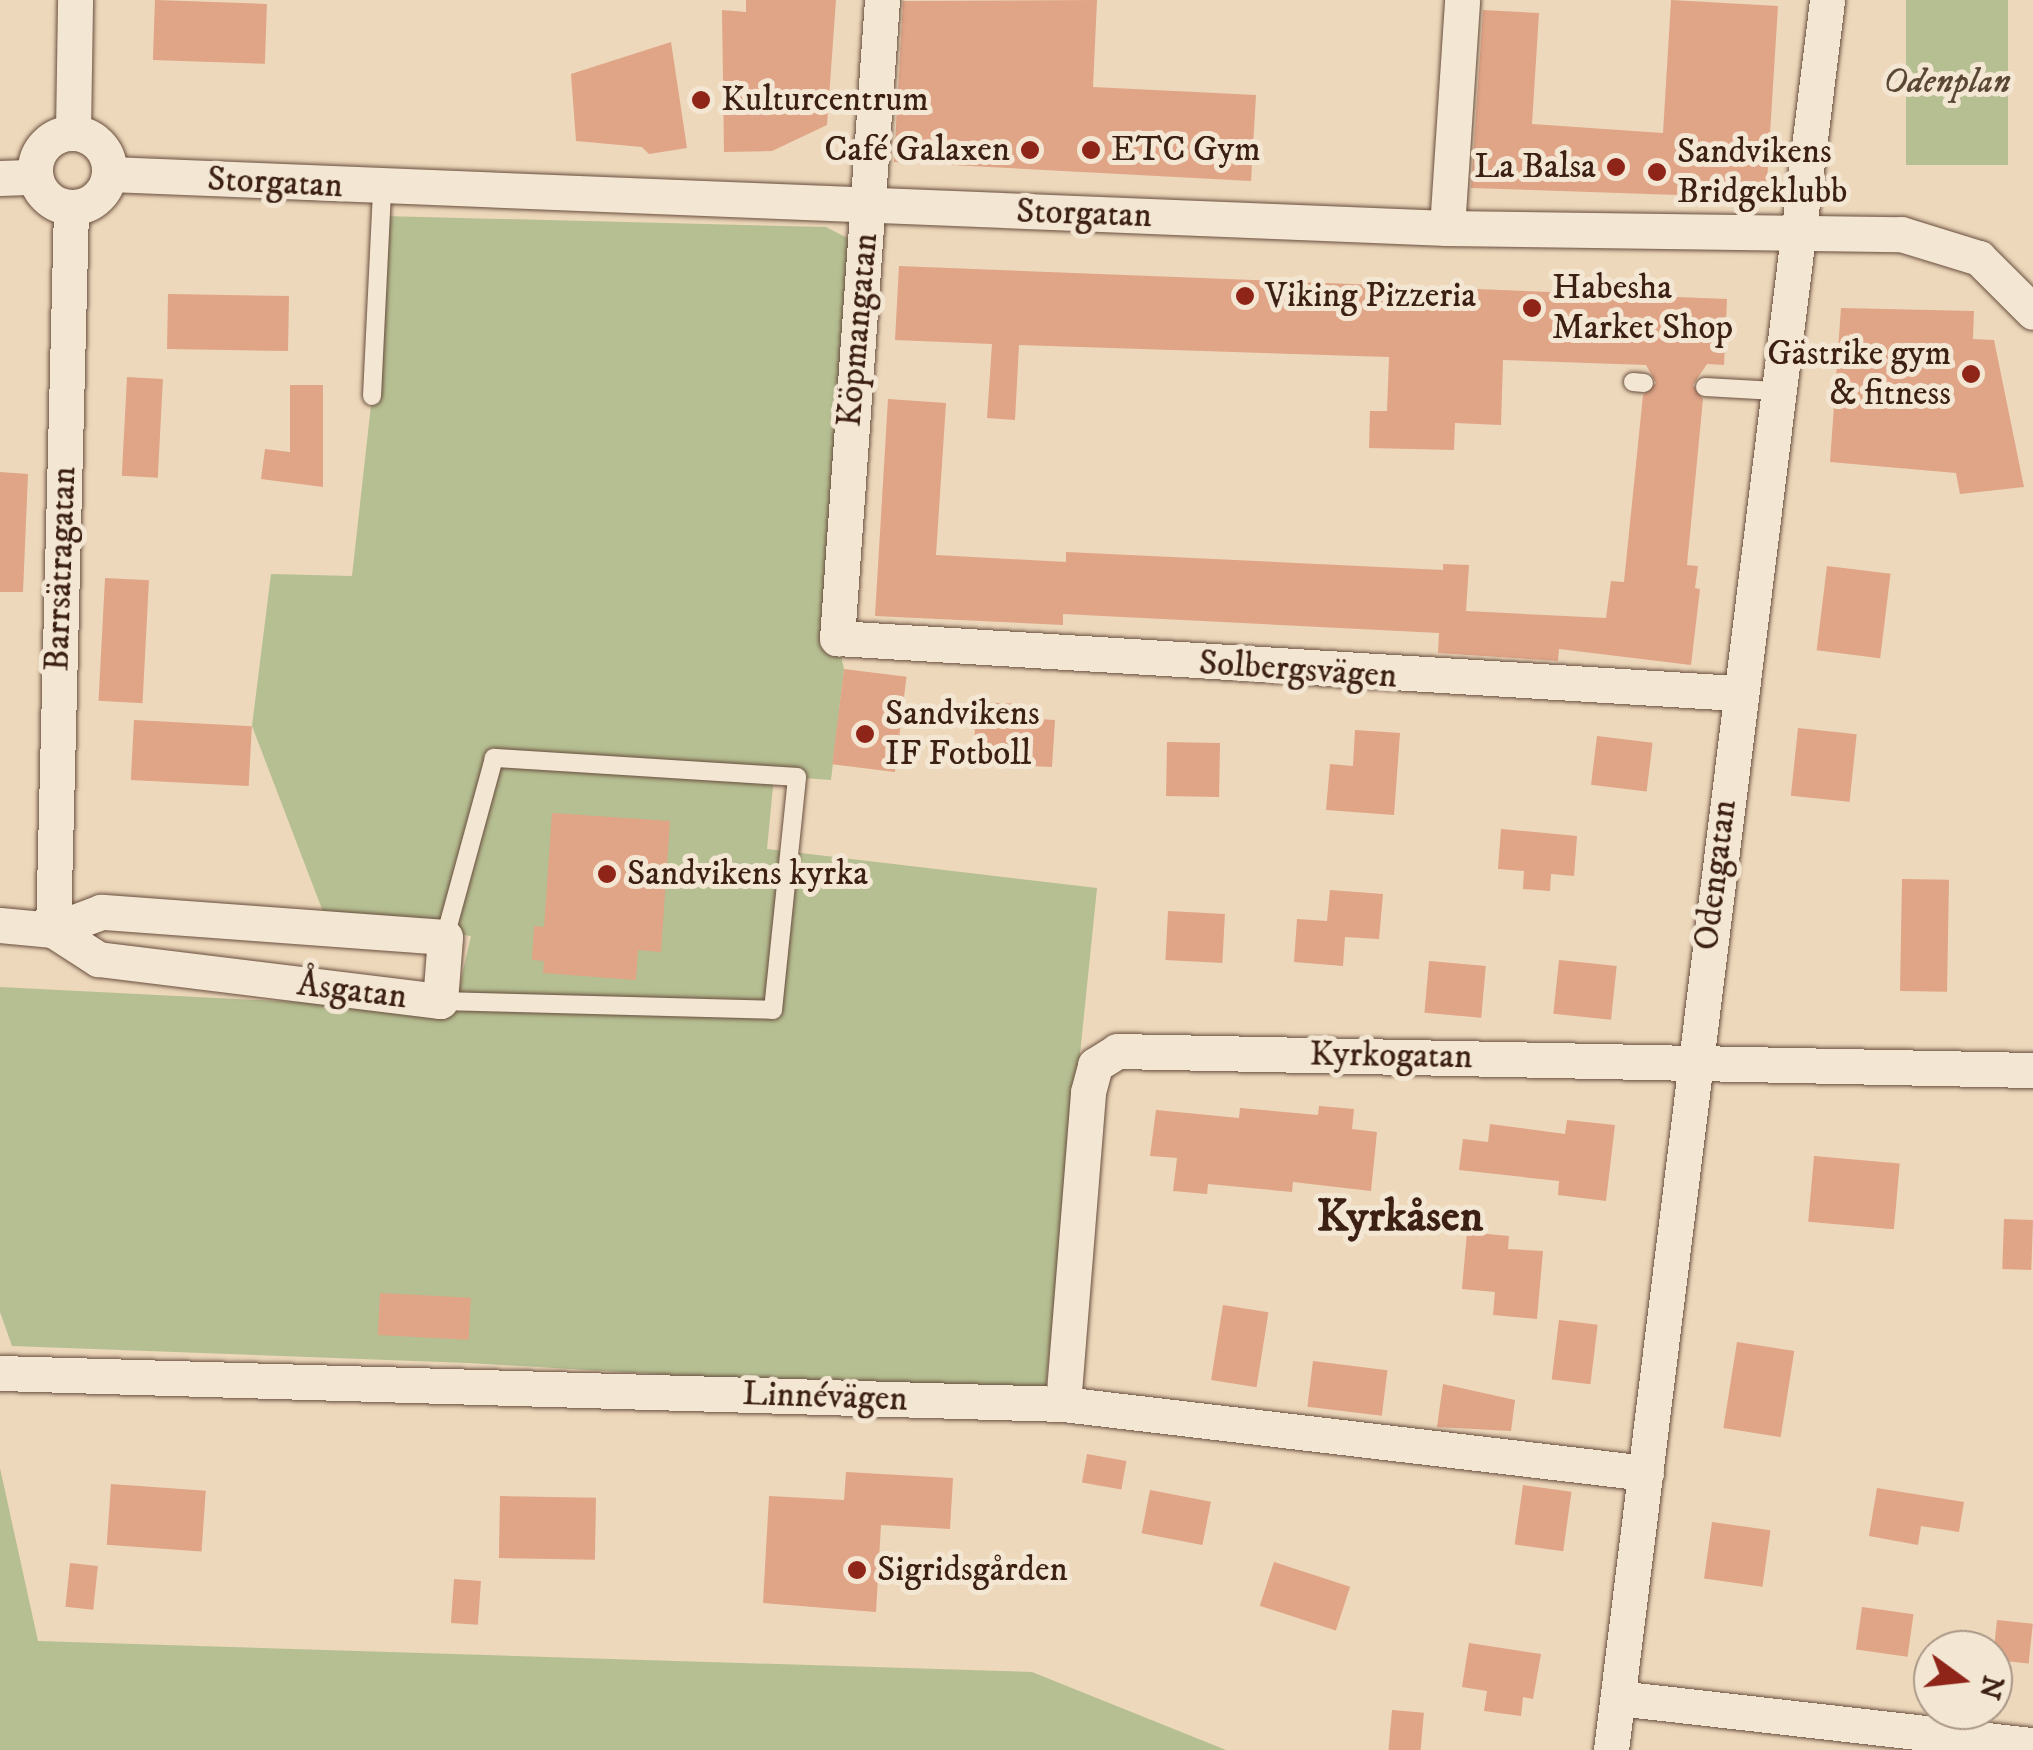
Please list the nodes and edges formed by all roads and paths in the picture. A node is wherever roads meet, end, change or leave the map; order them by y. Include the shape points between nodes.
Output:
1 (75, 0) edge
2 (882, 0) edge
3 (1462, 0) edge
4 (1827, 0) edge
5 (74, 132) junction
6 (110, 174) junction
7 (35, 177) junction
8 (0, 178) edge
9 (382, 188) junction
10 (868, 203) junction
11 (71, 208) junction
12 (1446, 228) junction
13 (1798, 231) junction
14 (2033, 312) edge
15 (1705, 387) dead end
16 (1776, 391) junction
17 (372, 396) dead end
18 (858, 642) joint
19 (1738, 693) junction
20 (248, 922) junction
21 (0, 924) edge
22 (52, 930) junction
23 (445, 937) junction
24 (243, 978) junction
25 (440, 1001) junction
26 (1694, 1062) junction
27 (2033, 1070) edge
28 (0, 1373) edge
29 (1063, 1404) junction
30 (1646, 1473) junction
31 (1618, 1698) junction
32 (2033, 1745) edge
33 (1611, 1750) edge

1 - 5 street
2 - 10 street, Köpmangatan
3 - 12 street
4 - 13 street, Odengatan
5 - 6 street via 104,150
5 - 7 street via 44,145
6 - 9 street, Storgatan
6 - 11 street via 102,194
7 - 8 street
7 - 11 street via 51,202
9 - 10 street, Storgatan
9 - 17 lane
10 - 12 street, Storgatan
10 - 18 street, Köpmangatan via 835,619 838,638
11 - 22 street, Barrsätragatan
12 - 13 street, Storgatan
13 - 14 street, Storgatan via 1932,239 1990,266
13 - 16 street, Odengatan
15 - 16 lane
16 - 19 street, Odengatan
18 - 19 street, Solbergsvägen
19 - 26 street, Odengatan
20 - 22 street, Åsgatan via 101,912
20 - 23 street, Åsgatan
20 - 24 street
21 - 22 street, Åsgatan
22 - 24 street, Åsgatan via 98,959
23 - 25 street, Åsgatan
23 - 25 lane via 494,758 797,776 773,1010
24 - 25 street, Åsgatan
26 - 27 street, Kyrkogatan
26 - 29 street, Kyrkogatan via 1117,1050 1102,1057 1088,1092
26 - 30 street, Odengatan
28 - 29 street, Linnévägen
29 - 30 street, Linnévägen
30 - 31 street, Odengatan
31 - 32 street
31 - 33 street, Odengatan

